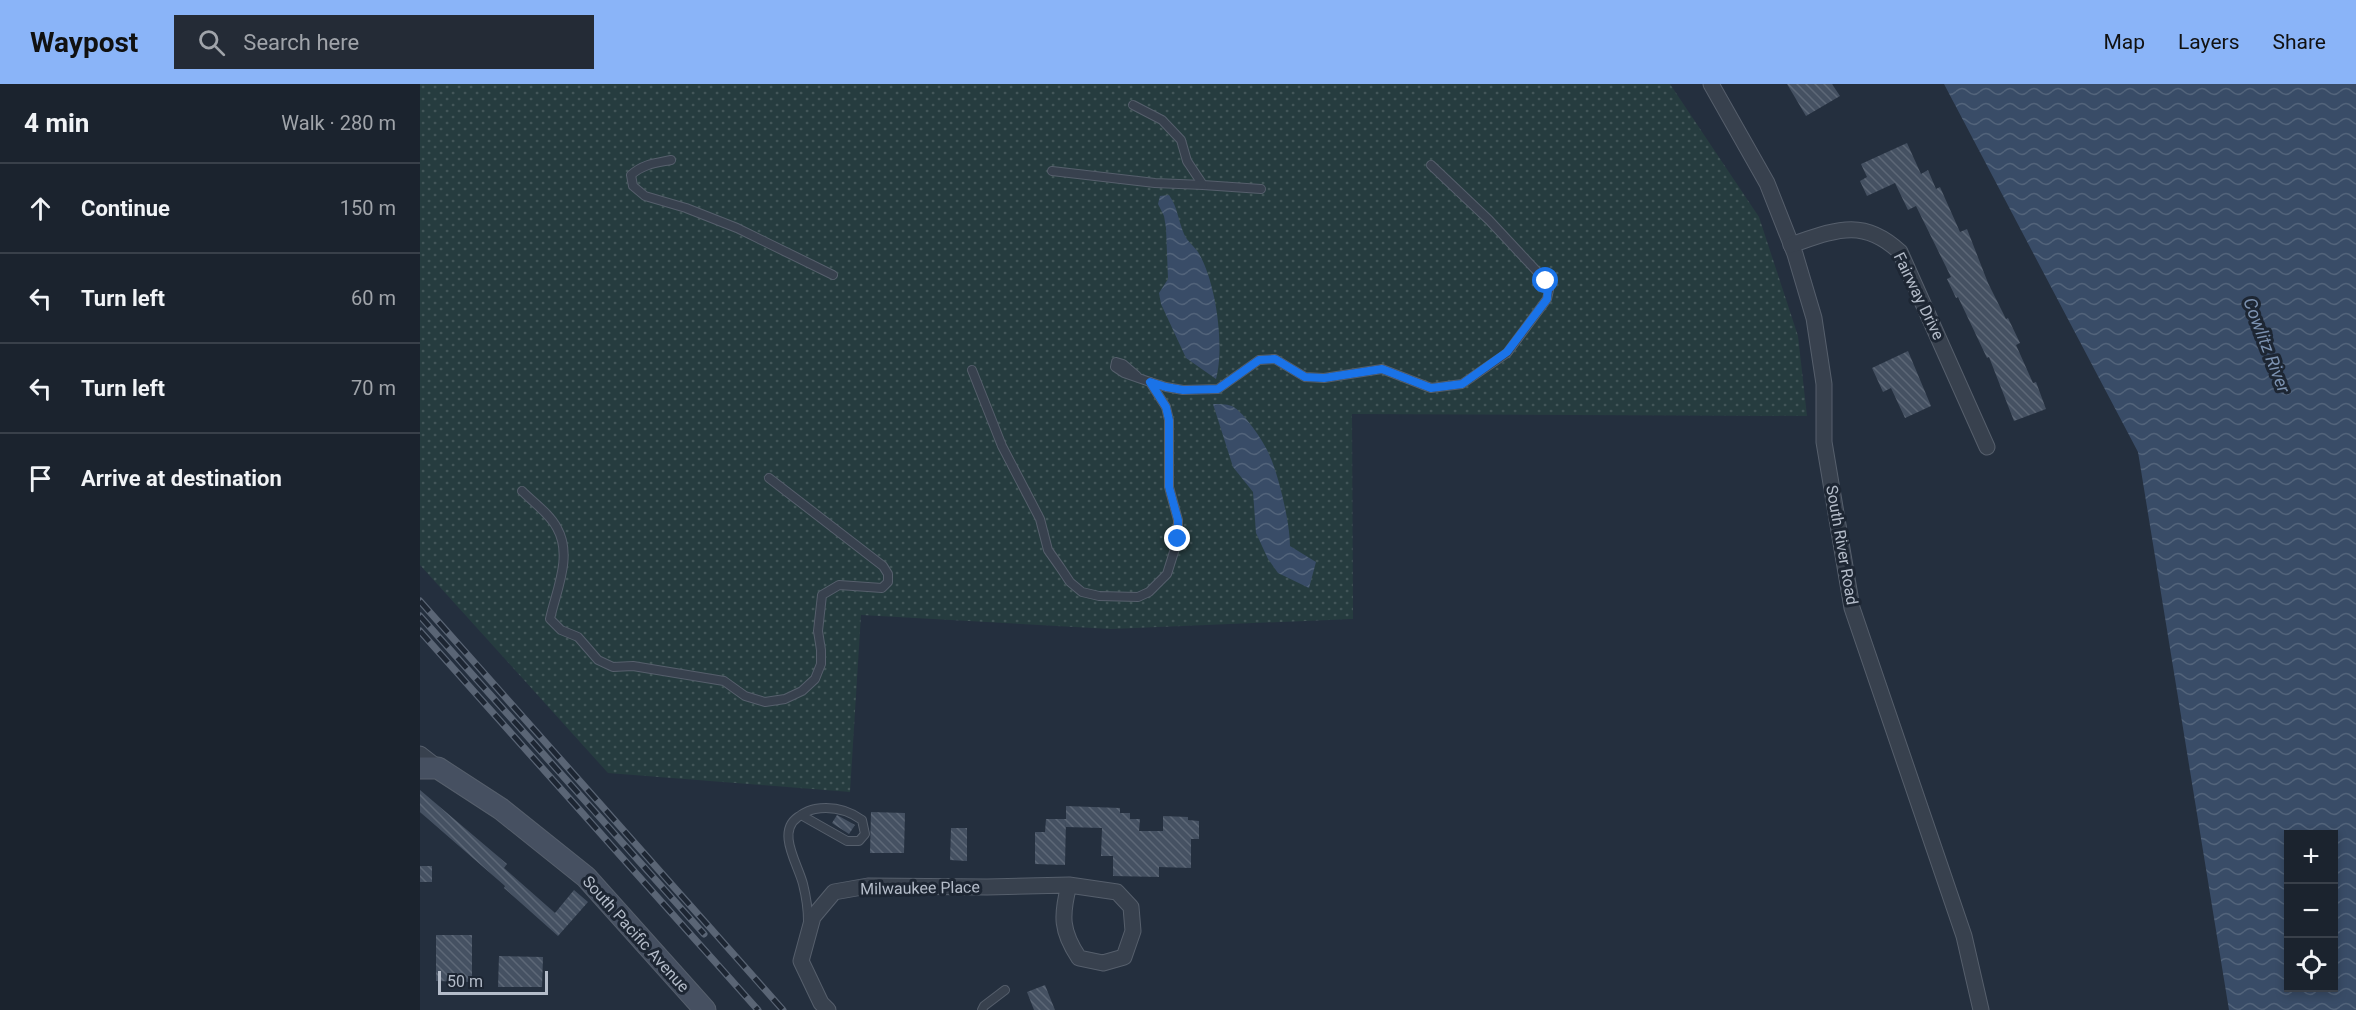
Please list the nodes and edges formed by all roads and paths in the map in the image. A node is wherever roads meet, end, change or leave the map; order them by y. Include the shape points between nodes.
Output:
1 (1711, 84) edge
2 (1133, 105) dead end
3 (671, 160) dead end
4 (1431, 165) dead end
5 (1052, 171) dead end
6 (1203, 185) junction
7 (1261, 189) dead end
8 (1791, 244) junction
9 (833, 275) dead end
10 (972, 370) dead end
11 (1137, 376) dead end
12 (1150, 382) junction
13 (1987, 447) dead end
14 (769, 478) dead end
15 (522, 491) dead end
16 (420, 754) edge
17 (429, 768) edge
18 (801, 815) junction
19 (1069, 885) junction
20 (809, 931) junction
21 (1005, 990) dead end
22 (705, 1010) edge
23 (828, 1010) edge
24 (982, 1010) edge
25 (1981, 1010) edge

1 - 8 street, South River Road via 1767,183
2 - 6 lane via 1162,120 1181,140 1187,161
3 - 9 lane via 638,169 632,175 633,186 645,196 737,228
4 - 12 lane via 1490,220 1546,281 1547,299 1507,352 1462,384 1447,387 1431,388 1382,369 1305,377 1275,359 1259,360 1218,389 1183,390
5 - 6 lane
6 - 7 lane
8 - 13 street, Fairway Drive via 1838,231 1866,230 1886,239 1900,252
8 - 25 street, South River Road via 1814,318 1824,384 1824,442 1852,608 1964,936
10 - 12 lane via 1002,446 1040,519 1048,550 1070,582 1082,592 1099,596 1138,597 1149,592 1167,574 1178,539 1178,520 1169,487 1169,420 1166,407
11 - 12 lane
14 - 15 lane via 883,566 888,582 882,588 839,585 822,595 820,664 815,679 802,691 765,702 746,696 724,681 633,666 613,667 598,660 578,638 561,630 550,620 562,577 563,549 558,529
16 - 17 street, South Pacific Avenue
17 - 22 street, South Pacific Avenue via 501,809 586,877
18 - 18 lane via 828,807 852,813 862,820 865,834 859,841 847,841
18 - 20 lane via 788,831 805,894
19 - 19 street via 1117,892 1131,907 1133,931 1124,957 1103,963 1079,958 1067,939 1062,911
19 - 20 street, Milwaukee Place via 868,886 834,892 813,917
20 - 23 street, Milwaukee Place via 801,960
21 - 24 lane

